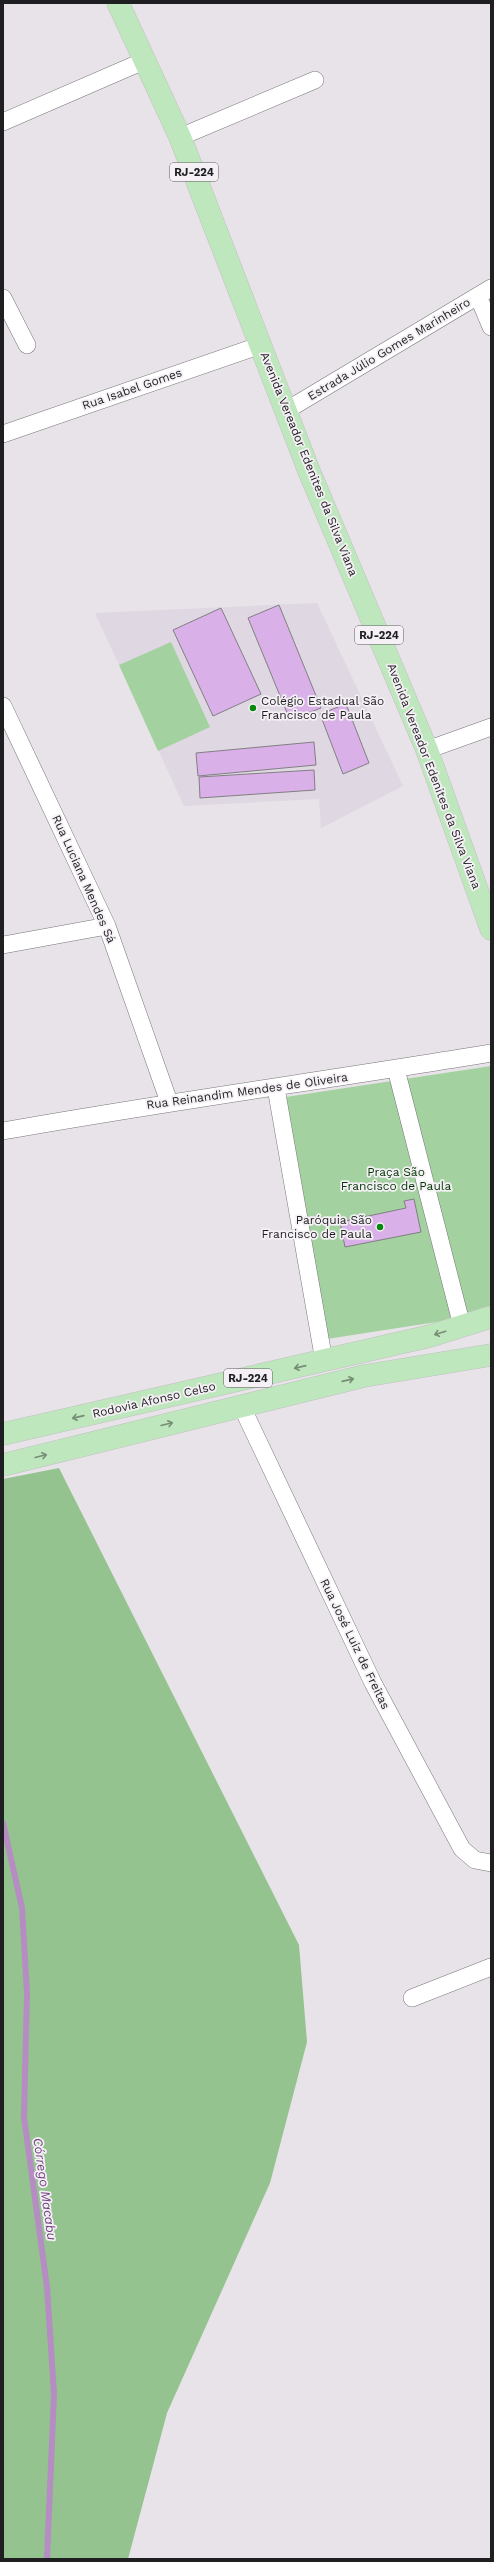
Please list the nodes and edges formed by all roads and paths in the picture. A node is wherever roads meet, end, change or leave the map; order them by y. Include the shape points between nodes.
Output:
1 (118, 3) edge
2 (146, 60) junction
3 (315, 80) dead end
4 (3, 122) edge
5 (180, 137) junction
6 (485, 292) edge
7 (3, 298) edge
8 (491, 327) edge
9 (27, 345) dead end
10 (261, 345) junction
11 (287, 410) junction
12 (3, 434) edge
13 (3, 706) edge
14 (491, 727) edge
15 (427, 750) junction
16 (107, 926) junction
17 (491, 929) edge
18 (3, 945) edge
19 (491, 1053) edge
20 (396, 1068) junction
21 (276, 1088) junction
22 (169, 1102) junction
23 (3, 1131) edge
24 (491, 1318) edge
25 (462, 1326) junction
26 (491, 1355) edge
27 (324, 1361) junction
28 (241, 1405) junction
29 (3, 1434) edge
30 (3, 1465) edge
31 (491, 1863) edge
32 (491, 1967) edge
33 (412, 1998) dead end

1 - 2 main road, Avenida Vereador Edenites da Silva Viana / RJ-224
2 - 4 street
2 - 5 main road, Avenida Vereador Edenites da Silva Viana / RJ-224
3 - 5 street
5 - 10 main road, Avenida Vereador Edenites da Silva Viana / RJ-224
6 - 8 street
6 - 11 street, Estrada Júlio Gomes Marinheiro
7 - 9 street
10 - 11 main road, Avenida Vereador Edenites da Silva Viana / RJ-224
10 - 12 street, Rua Isabel Gomes
11 - 15 main road, Avenida Vereador Edenites da Silva Viana / RJ-224 via 309,471
13 - 16 street, Rua Luciana Mendes Sá
14 - 15 street
15 - 17 main road, Avenida Vereador Edenites da Silva Viana / RJ-224
16 - 18 street
16 - 22 street, Rua Luciana Mendes Sá
19 - 20 street, Rua Reinandim Mendes de Oliveira
20 - 21 street, Rua Reinandim Mendes de Oliveira
20 - 25 street
21 - 22 street, Rua Reinandim Mendes de Oliveira
21 - 27 street
22 - 23 street, Rua Reinandim Mendes de Oliveira
24 - 25 main road, Rodovia Afonso Celso / RJ-224
25 -> 27 main road, Rodovia Afonso Celso / RJ-224
28 -> 26 main road, Rodovia Afonso Celso / RJ-224 via 364,1376
27 -> 29 main road, Rodovia Afonso Celso / RJ-224
30 -> 28 main road, Rodovia Afonso Celso / RJ-224
28 - 31 street, Rua José Luiz de Freitas via 373,1683 462,1849 475,1860
32 - 33 street

